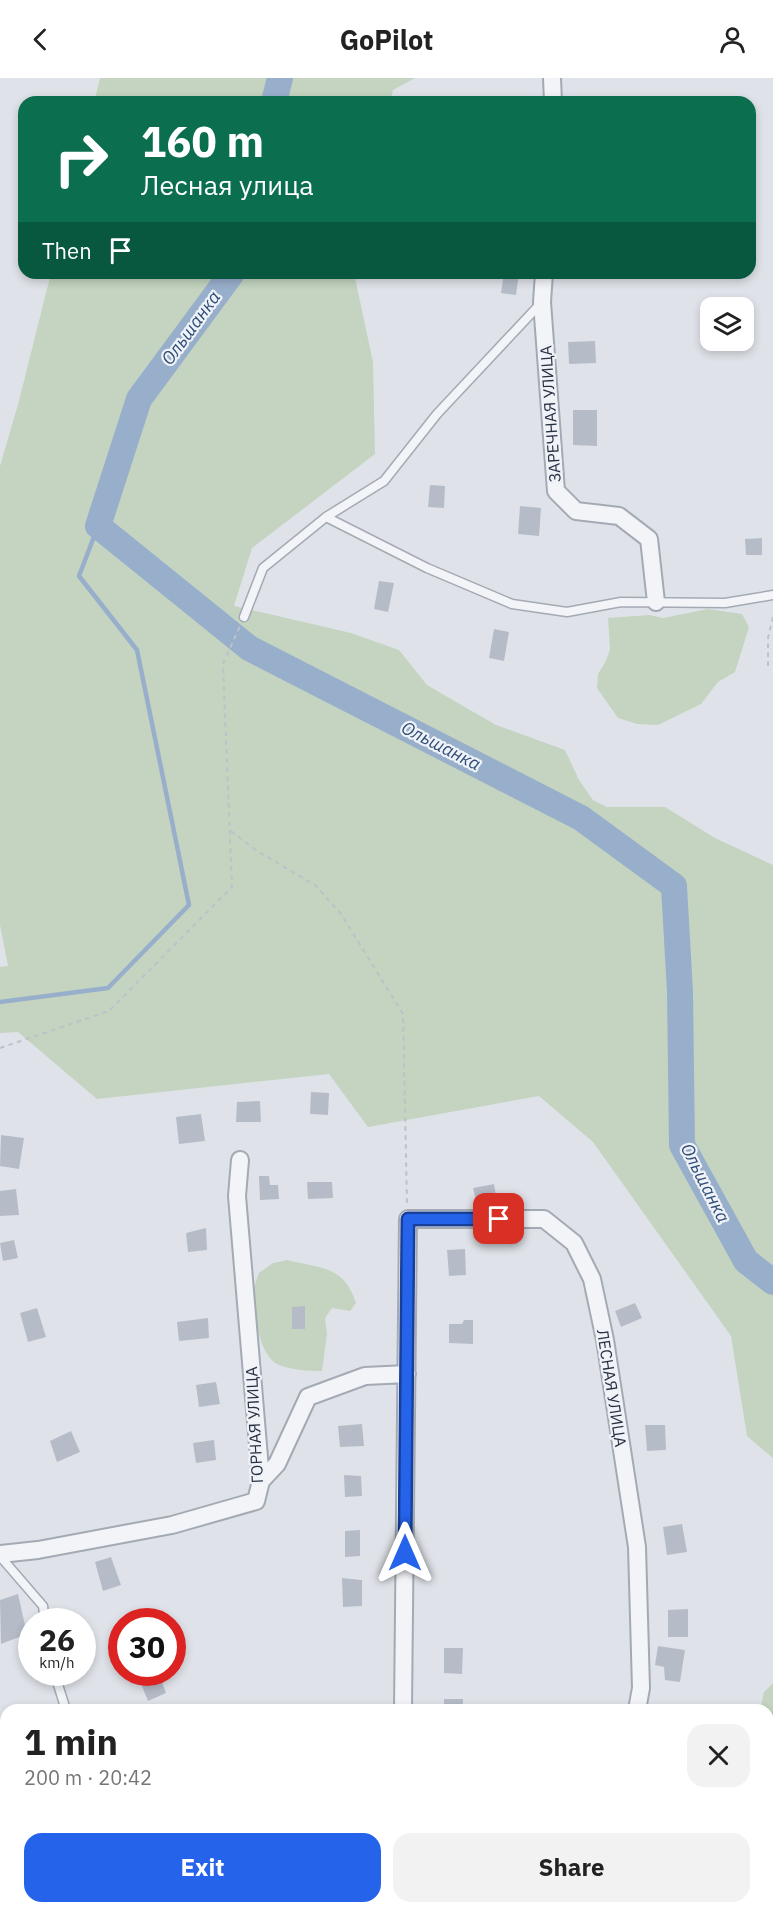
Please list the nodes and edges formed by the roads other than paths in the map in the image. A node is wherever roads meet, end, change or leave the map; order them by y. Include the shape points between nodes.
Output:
1 (552, 78) edge
2 (553, 96) edge
3 (544, 279) edge
4 (542, 302) junction
5 (326, 517) junction
6 (773, 595) edge
7 (656, 602) junction
8 (244, 617) road end
9 (240, 1160) dead end
10 (407, 1374) junction
11 (261, 1481) junction
12 (0, 1555) edge
13 (43, 1608) edge
14 (58, 1686) edge
15 (64, 1704) edge
16 (403, 1704) edge
17 (637, 1704) edge

1 - 2 street
3 - 4 street, ЗАРЕЧНАЯ УЛИЦА
4 - 5 lane via 437,414 384,481
4 - 7 street, ЗАРЕЧНАЯ УЛИЦА via 556,491 576,511 619,516 649,539
5 - 7 lane via 427,568 512,604 567,612 621,602
5 - 8 lane via 264,568
6 - 7 lane via 725,603
9 - 11 street, ГОРНАЯ УЛИЦА via 237,1196
10 - 11 street via 365,1376 308,1397 277,1464
10 - 16 street
10 - 17 street, ЛЕСНАЯ УЛИЦА via 408,1219 544,1219 574,1243 592,1279 605,1340 638,1547 641,1688
11 - 12 street, ГОРНАЯ УЛИЦА via 256,1501 172,1525
12 - 13 lane, ГОРНАЯ УЛИЦА
14 - 15 lane

